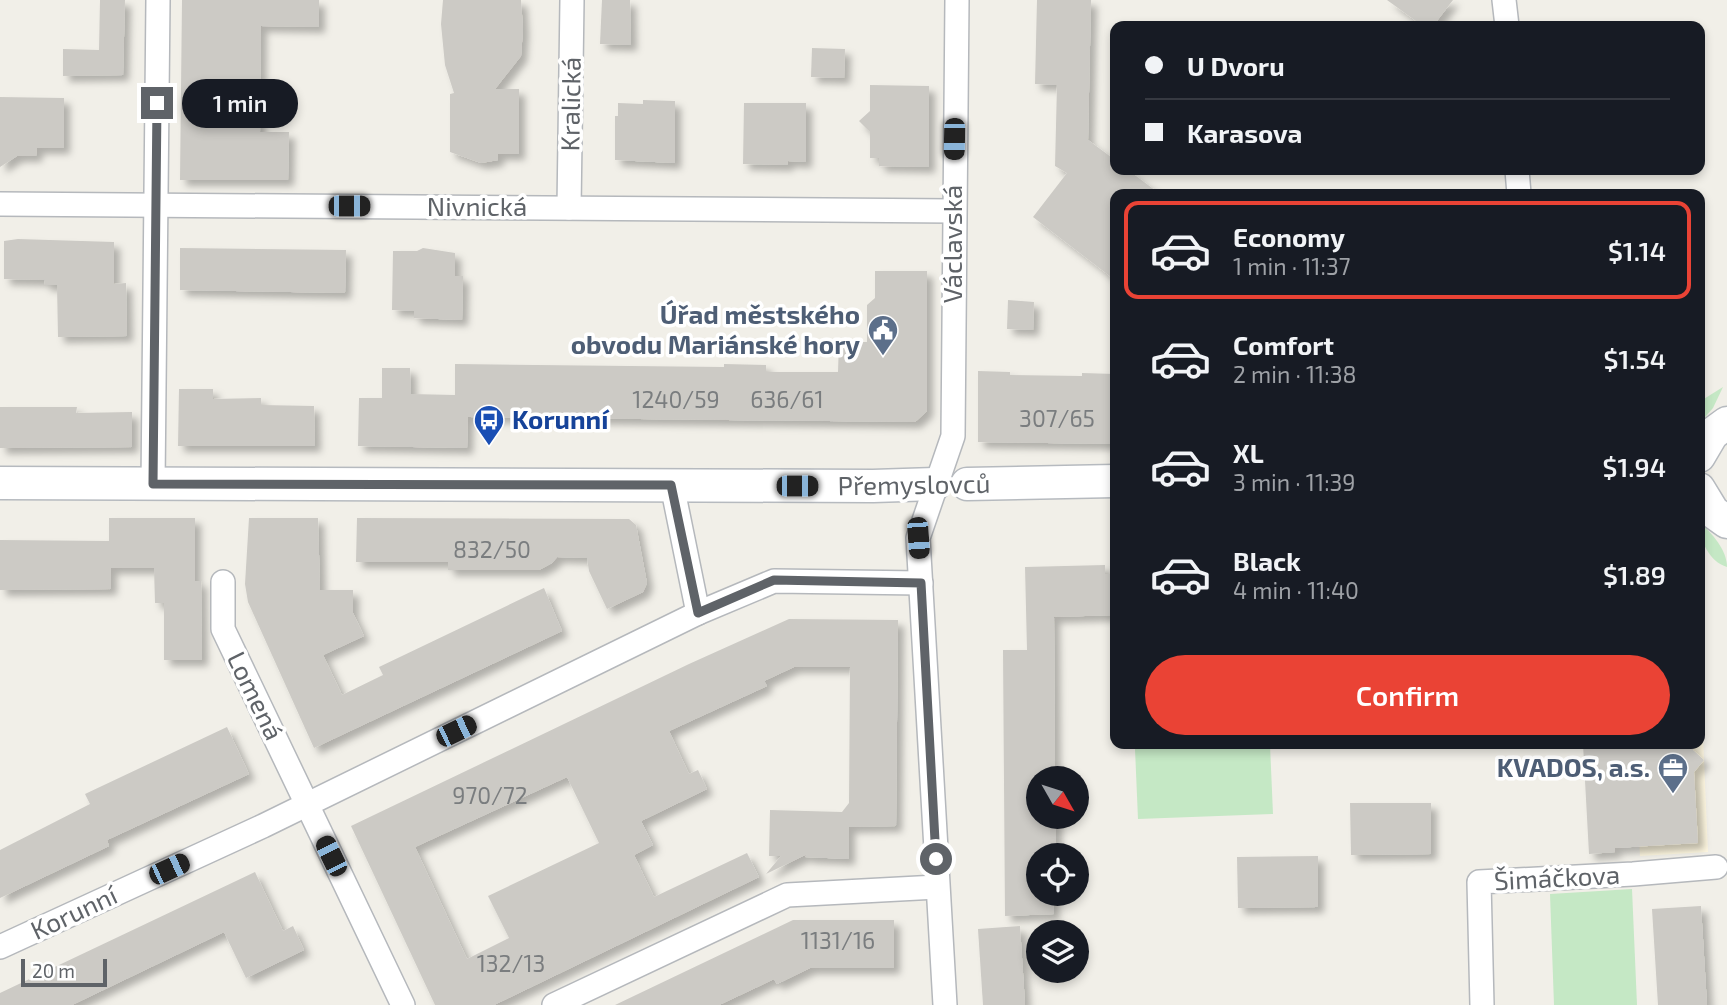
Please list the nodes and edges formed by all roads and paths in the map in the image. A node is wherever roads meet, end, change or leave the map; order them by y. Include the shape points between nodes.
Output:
1 (158, 0) edge
2 (572, 0) edge
3 (957, 0) edge
4 (1504, 0) edge
5 (1506, 21) edge
6 (0, 204) edge
7 (156, 205) junction
8 (569, 208) junction
9 (953, 211) junction
10 (1727, 423) edge
11 (1705, 446) edge
12 (1110, 481) edge
13 (0, 483) edge
14 (153, 484) junction
15 (935, 484) junction
16 (967, 484) joint
17 (671, 485) junction
18 (1705, 499) edge
19 (1727, 522) edge
20 (223, 582) dead end
21 (921, 583) junction
22 (698, 613) junction
23 (307, 805) junction
24 (1716, 867) dead end
25 (937, 887) junction
26 (0, 947) edge
27 (403, 1005) edge
28 (554, 1005) edge
29 (945, 1005) edge
30 (1482, 1005) edge

1 - 7 street
2 - 8 street, Kralická
3 - 9 street, Václavská
4 - 5 street
6 - 7 street, Nivnická
7 - 8 street, Nivnická
7 - 14 street
8 - 9 street, Nivnická
9 - 15 street, Václavská via 953,436
10 - 11 street
12 - 16 street, Přemyslovců
13 - 14 street, Přemyslovců
14 - 17 street, Přemyslovců
15 - 16 street, Přemyslovců
15 - 17 street, Přemyslovců
15 - 21 street, Václavská via 918,538
17 - 22 street
18 - 19 street via 1713,513
20 - 23 street, Lomená via 223,629
21 - 22 street, Korunní via 774,580
21 - 25 street, Václavská
22 - 23 street, Korunní
23 - 26 street, Korunní
23 - 27 street, Lomená
24 - 30 street, Šimáčkova via 1479,882
25 - 28 street via 787,895
25 - 29 street, Václavská

